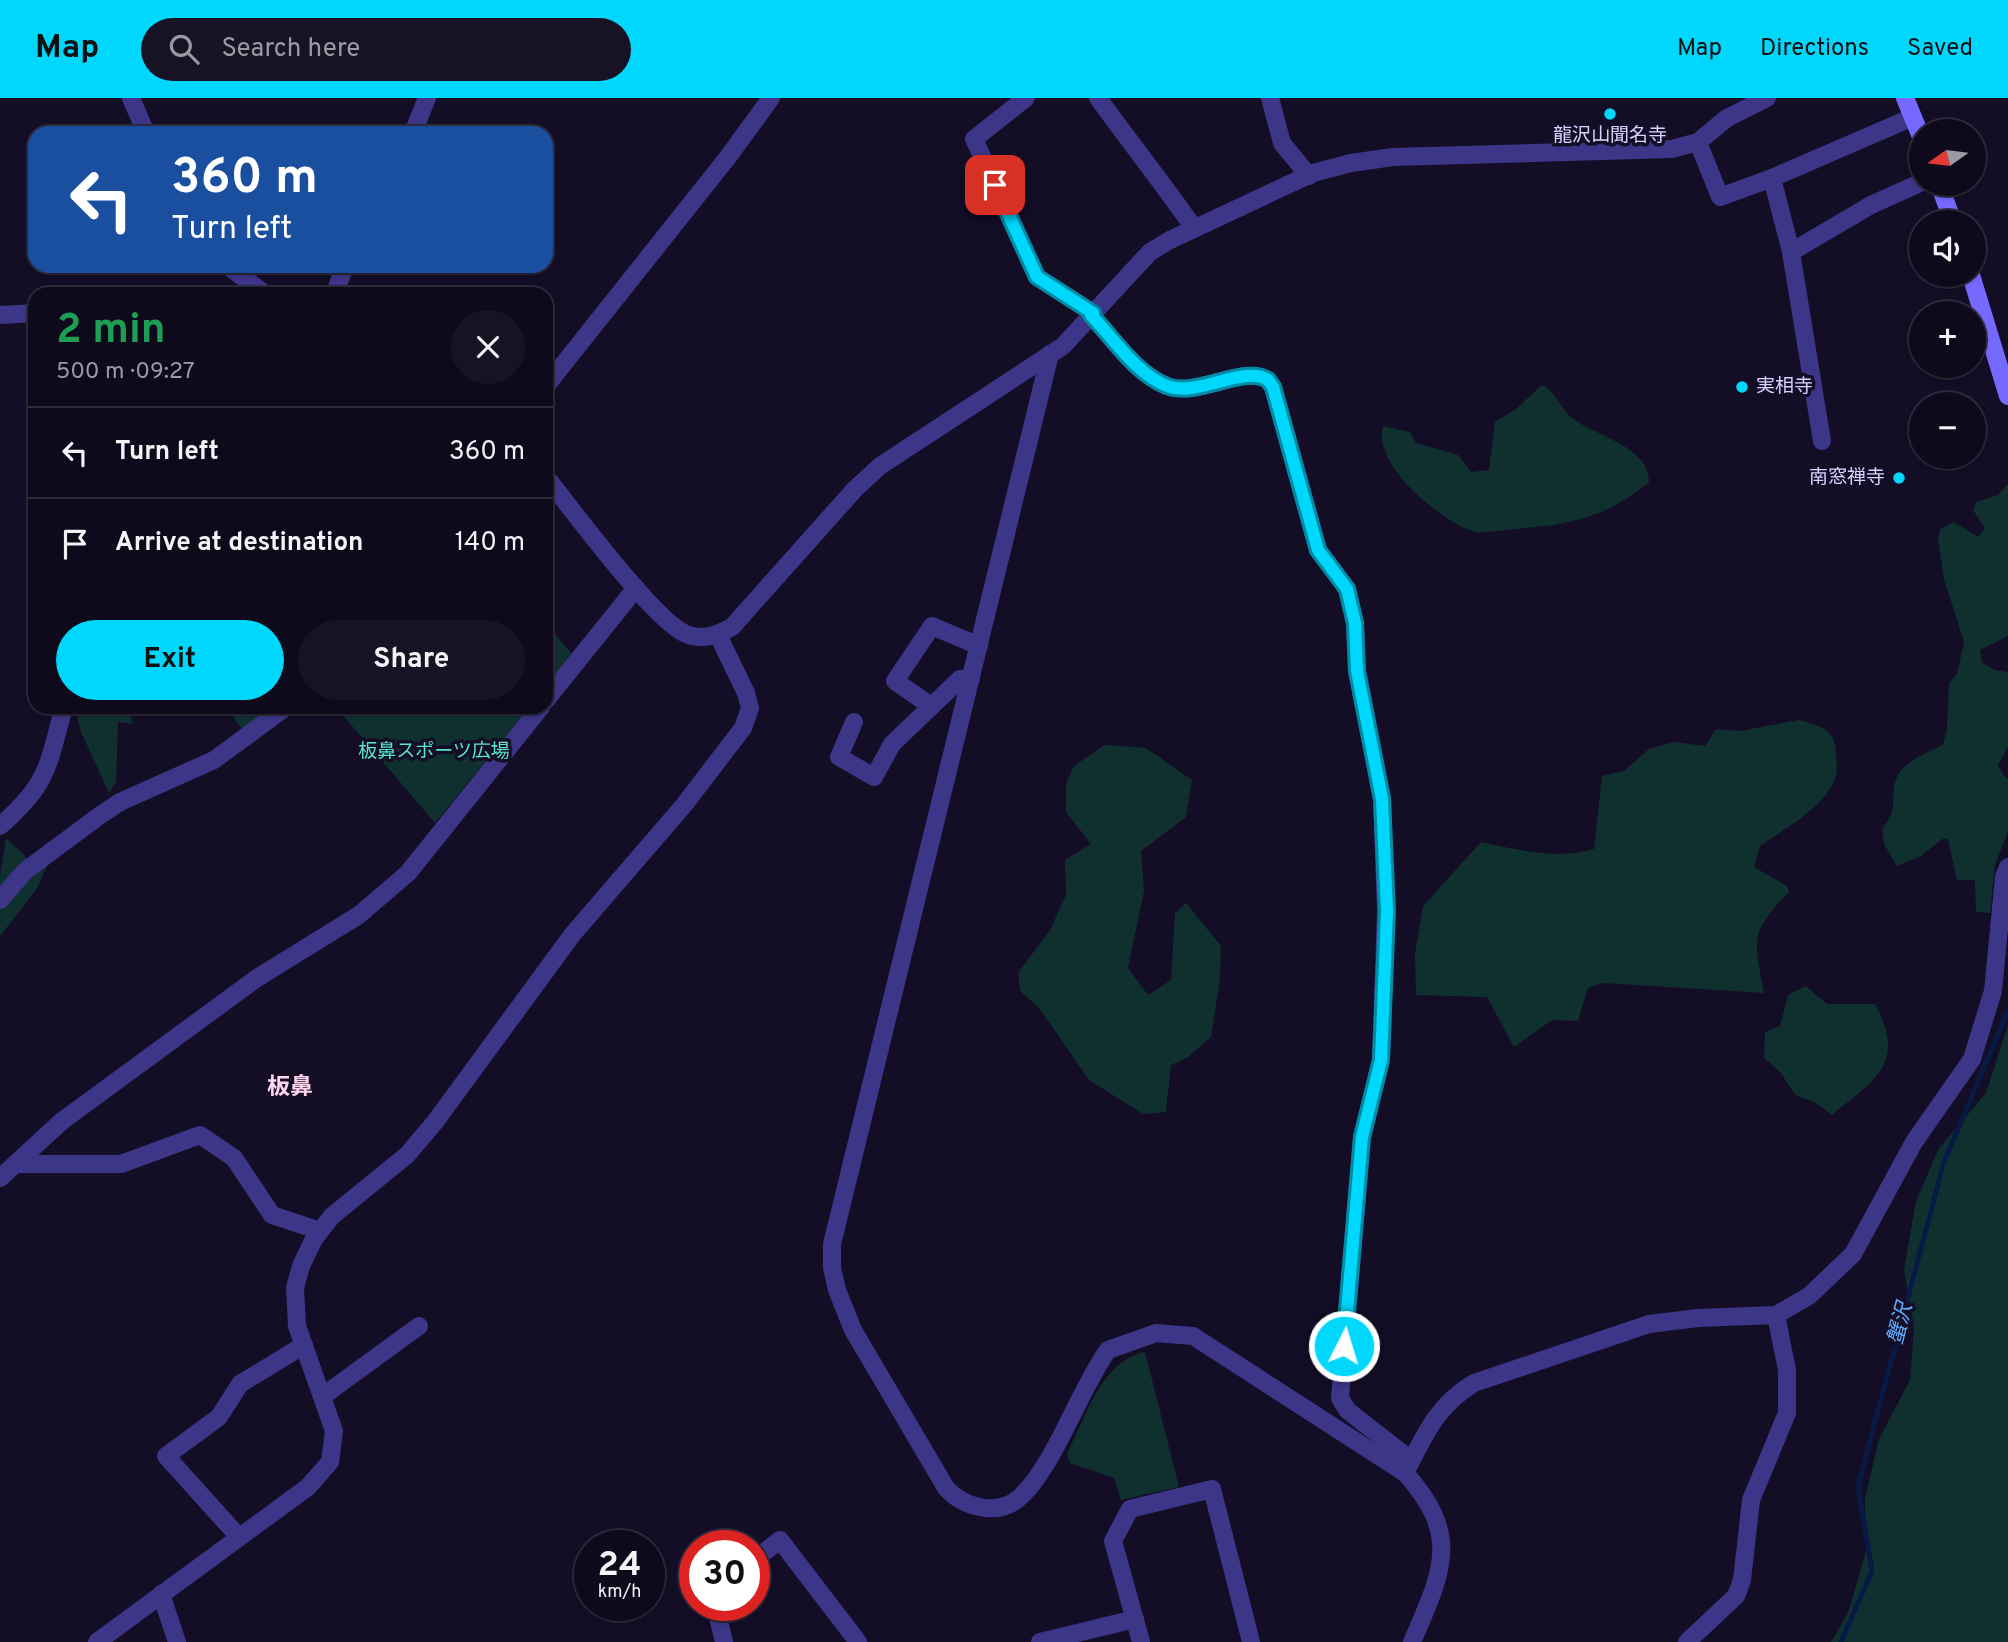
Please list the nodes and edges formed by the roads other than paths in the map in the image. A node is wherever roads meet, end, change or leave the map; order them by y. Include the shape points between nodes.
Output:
1 (131, 98) edge
2 (428, 98) edge
3 (771, 98) edge
4 (1026, 98) edge
5 (1098, 98) edge
6 (1270, 98) edge
7 (1767, 98) edge
8 (1905, 98) edge
9 (1913, 117) joint
10 (143, 126) edge
11 (417, 126) edge
12 (1698, 142) junction
13 (1308, 176) junction
14 (1772, 178) junction
15 (1909, 188) edge
16 (1194, 228) junction
17 (1791, 252) junction
18 (237, 273) edge
19 (256, 287) edge
20 (1975, 287) edge
21 (28, 313) edge
22 (1092, 314) junction
23 (0, 315) edge
24 (1050, 354) junction
25 (553, 377) edge
26 (2008, 396) edge
27 (1822, 441) dead end
28 (553, 486) edge
29 (636, 588) junction
30 (718, 635) junction
31 (979, 646) junction
32 (971, 679) junction
33 (553, 691) edge
34 (931, 706) junction
35 (62, 714) edge
36 (276, 714) edge
37 (535, 714) edge
38 (853, 722) dead end
39 (0, 826) edge
40 (2008, 867) edge
41 (0, 900) edge
42 (15, 1164) junction
43 (0, 1178) edge
44 (320, 1231) junction
45 (1776, 1315) junction
46 (419, 1326) dead end
47 (304, 1345) junction
48 (323, 1396) junction
49 (1408, 1466) junction
50 (239, 1537) junction
51 (770, 1547) edge
52 (161, 1594) junction
53 (1135, 1619) junction
54 (719, 1621) edge
55 (97, 1642) edge
56 (177, 1642) edge
57 (724, 1642) edge
58 (858, 1642) edge
59 (1040, 1642) edge
60 (1141, 1642) edge
61 (1251, 1642) edge
62 (1412, 1642) edge
63 (1687, 1642) edge

1 - 10 street
2 - 11 street
3 - 25 street
4 - 22 street via 974,139 1037,277
5 - 16 street
6 - 13 street via 1282,143
7 - 12 street via 1727,118
8 - 9 main road
9 - 14 street
12 - 13 street via 1672,149 1393,157
12 - 14 street via 1720,197
13 - 16 street
14 - 17 street
15 - 17 street
16 - 22 street via 1150,252
17 - 27 street
18 - 19 street
20 - 26 main road
21 - 23 street
22 - 24 street
22 - 49 street via 1146,373 1170,387 1191,388 1253,376 1268,380 1318,550 1347,589 1355,623 1357,671 1382,799 1387,911 1381,1060 1362,1137 1340,1398 1346,1410
24 - 30 street via 880,466 732,627
24 - 31 street
28 - 29 street
29 - 30 street via 671,625 686,634
29 - 33 street
30 - 44 street via 746,693 750,708 743,728 684,806 572,935 435,1122 407,1155
31 - 32 street
31 - 34 street via 932,626 895,681
32 - 34 street via 960,679
32 - 49 street via 834,1230 832,1268 853,1330 946,1488 967,1504 992,1508 1017,1499 1033,1483 1108,1350 1156,1333 1193,1336
34 - 38 street via 892,744 874,777 839,757
35 - 39 street via 41,782
36 - 41 street via 214,760 120,802 25,871
37 - 42 street via 408,873 359,915 257,978 62,1121
40 - 45 street via 1993,991 1972,1059 1914,1142 1853,1254 1809,1296
42 - 43 street
42 - 44 street via 121,1164 200,1135 233,1158 272,1214
44 - 47 street via 295,1288 297,1326
45 - 49 street via 1649,1324 1474,1382 1452,1396 1433,1418
45 - 63 street via 1787,1370 1787,1413 1751,1500 1742,1580 1736,1596
46 - 48 street
47 - 48 street
47 - 50 street via 240,1384 219,1417 166,1456
48 - 50 street via 334,1431 330,1462 308,1487
49 - 62 street via 1436,1515 1441,1558 1436,1587
50 - 52 street
51 - 58 street via 780,1539
52 - 55 street
52 - 56 street
53 - 59 street
53 - 60 street
53 - 61 street via 1113,1541 1130,1509 1212,1489
54 - 57 street

